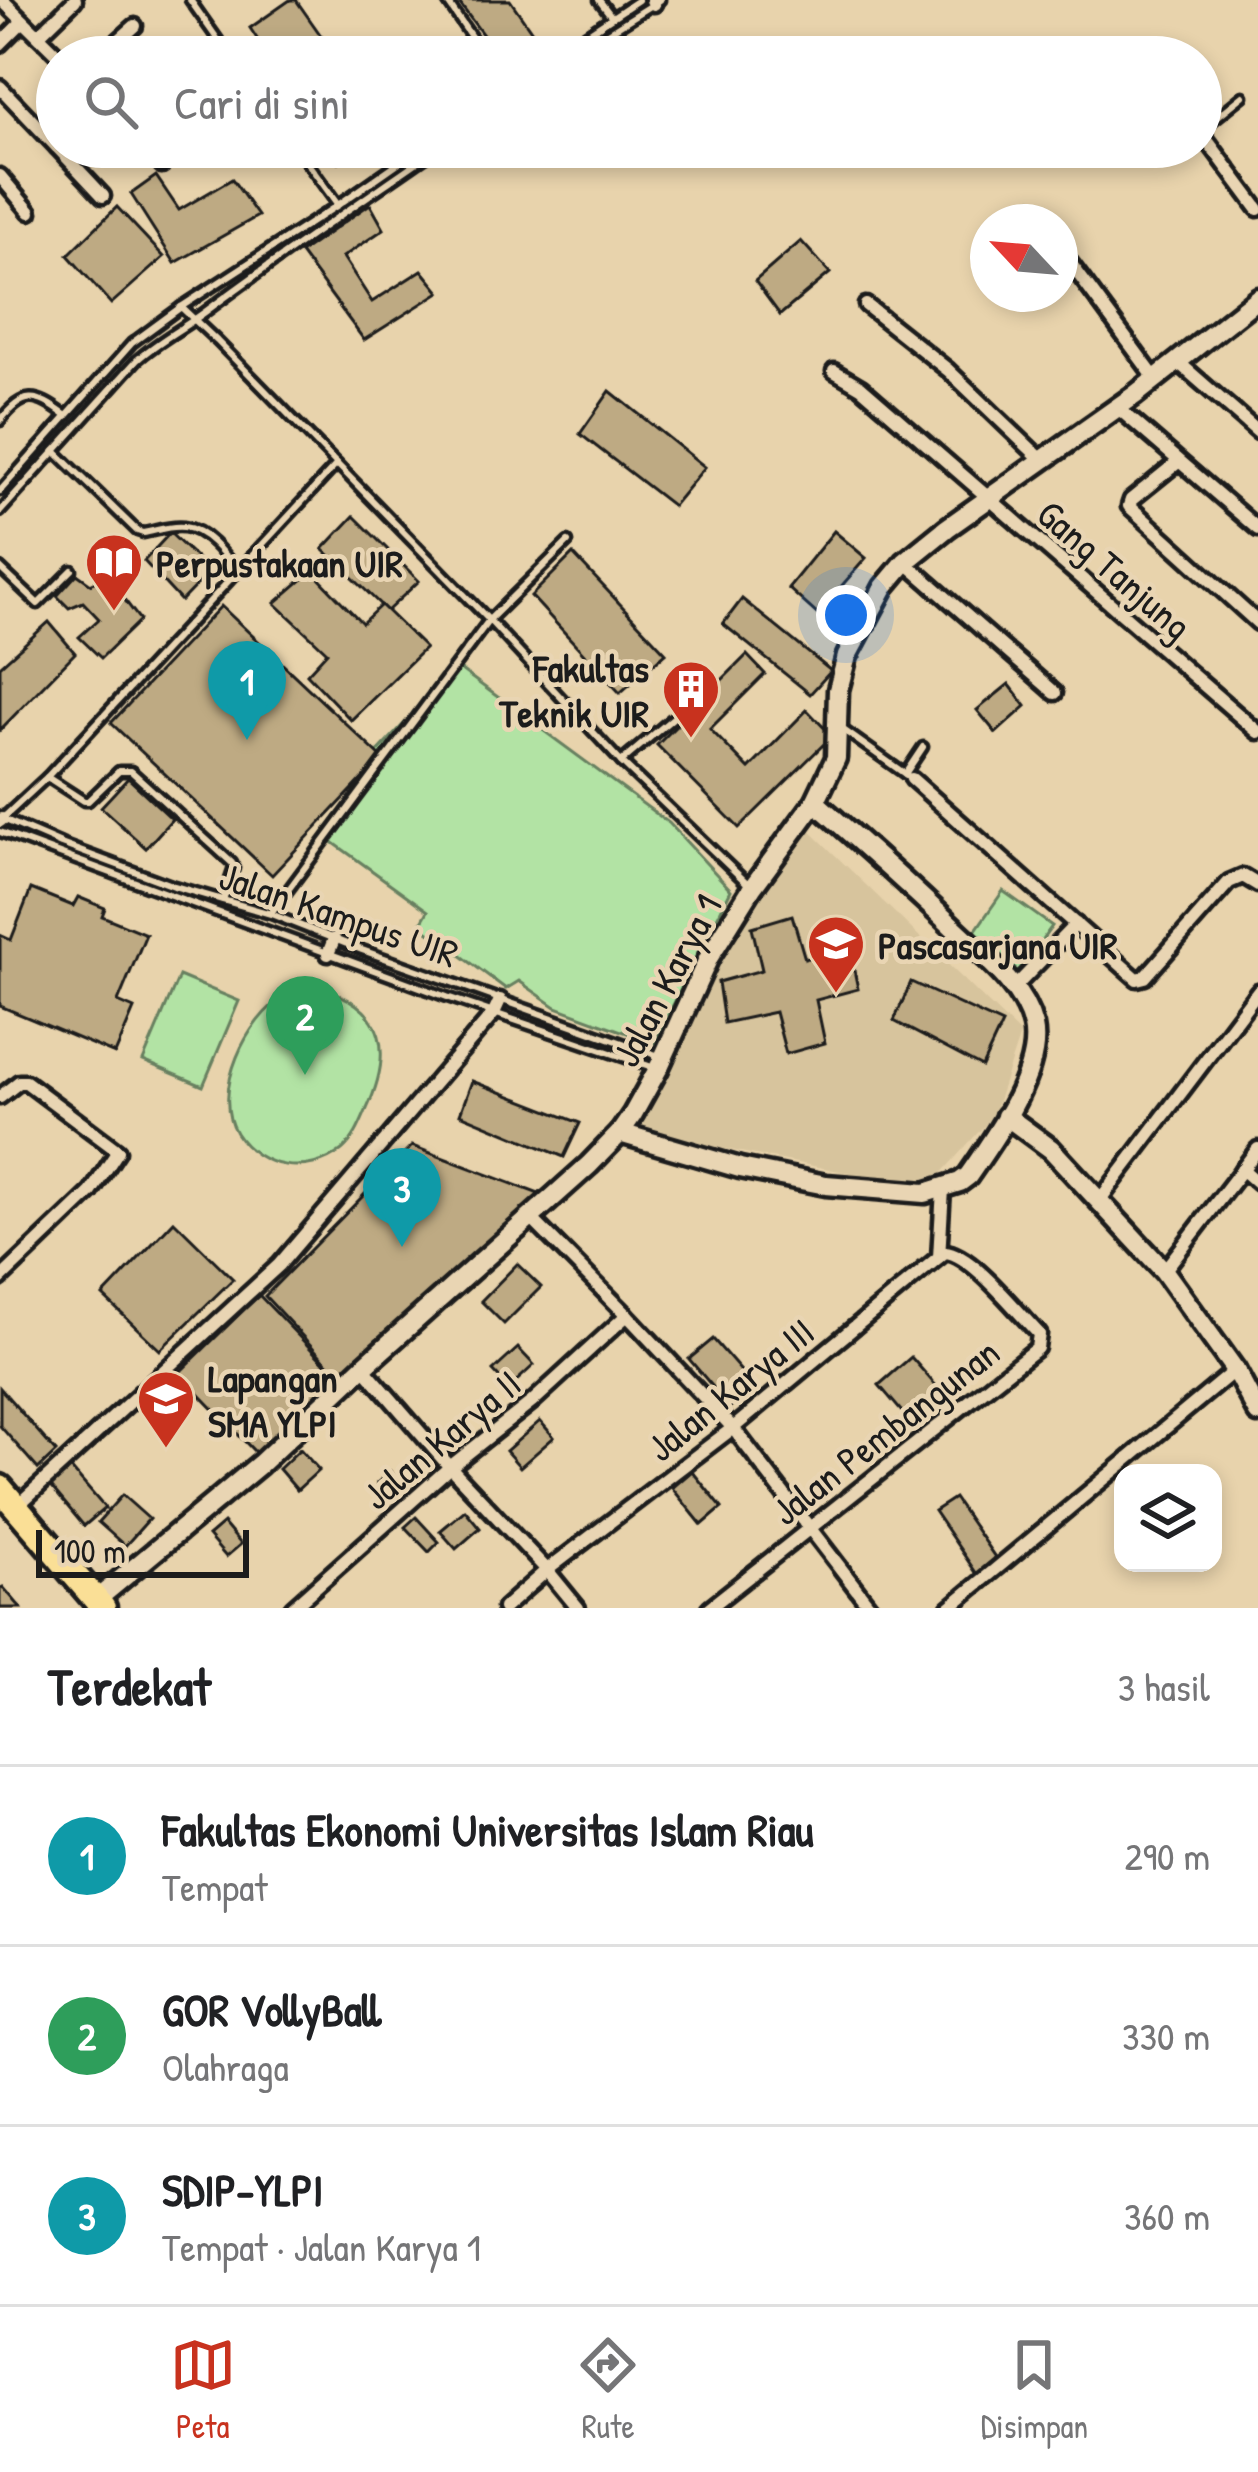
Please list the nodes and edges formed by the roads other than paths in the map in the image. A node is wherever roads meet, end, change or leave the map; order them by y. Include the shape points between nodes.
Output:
1 (2, 0) edge
2 (75, 0) edge
3 (190, 0) edge
4 (446, 0) edge
5 (599, 0) edge
6 (638, 0) edge
7 (655, 1) edge
8 (612, 17) junction
9 (23, 21) junction
10 (135, 26) dead end
11 (39, 35) joint
12 (124, 36) edge
13 (215, 36) edge
14 (471, 36) edge
15 (584, 36) edge
16 (601, 36) edge
17 (0, 44) edge
18 (0, 87) edge
19 (1243, 96) dead end
20 (1222, 114) edge
21 (36, 125) edge
22 (1222, 159) edge
23 (77, 168) edge
24 (311, 168) edge
25 (395, 168) edge
26 (406, 168) edge
27 (0, 176) edge
28 (5, 192) edge
29 (104, 196) dead end
30 (1258, 208) edge
31 (341, 209) junction
32 (30, 212) dead end
33 (1078, 273) edge
34 (1258, 298) edge
35 (866, 305) dead end
36 (181, 307) junction
37 (194, 320) junction
38 (1178, 362) junction
39 (834, 371) dead end
40 (1156, 378) junction
41 (1117, 407) junction
42 (65, 416) junction
43 (0, 421) edge
44 (1258, 432) edge
45 (55, 451) junction
46 (1042, 460) junction
47 (1178, 462) junction
48 (338, 464) junction
49 (0, 491) edge
50 (988, 498) junction
51 (0, 512) edge
52 (1258, 529) edge
53 (568, 542) dead end
54 (905, 562) junction
55 (0, 568) edge
56 (72, 570) dead end
57 (238, 572) junction
58 (489, 620) junction
59 (1258, 622) edge
60 (1055, 693) dead end
61 (693, 701) dead end
62 (838, 726) junction
63 (1258, 732) edge
64 (923, 747) dead end
65 (621, 762) junction
66 (909, 776) junction
67 (47, 777) junction
68 (815, 802) junction
69 (1, 822) edge
70 (1258, 885) edge
71 (752, 888) junction
72 (223, 900) junction
73 (271, 914) junction
74 (1076, 924) junction
75 (334, 939) junction
76 (328, 954) junction
77 (1014, 988) junction
78 (1258, 991) edge
79 (497, 1006) junction
80 (660, 1064) junction
81 (0, 1097) edge
82 (1006, 1116) junction
83 (620, 1133) junction
84 (1258, 1149) edge
85 (1242, 1169) junction
86 (1258, 1183) edge
87 (943, 1189) junction
88 (1099, 1201) junction
89 (530, 1217) junction
90 (939, 1257) junction
91 (1164, 1271) junction
92 (0, 1279) edge
93 (627, 1315) junction
94 (363, 1367) junction
95 (1234, 1370) junction
96 (1258, 1413) edge
97 (733, 1428) junction
98 (450, 1467) junction
99 (5, 1500) edge
100 (809, 1530) junction
101 (547, 1570) junction
102 (965, 1603) edge
103 (96, 1605) edge
104 (292, 1608) edge
105 (504, 1608) edge
106 (578, 1608) edge
107 (709, 1608) edge
108 (871, 1608) edge
109 (949, 1608) edge

1 - 9 street
2 - 11 street
3 - 13 lane
4 - 14 lane
5 - 8 lane
6 - 8 lane
7 - 16 lane
8 - 15 lane
9 - 11 street
9 - 17 street
10 - 12 street
18 - 21 street
19 - 20 lane
22 - 30 street
23 - 29 street
24 - 31 lane
25 - 31 lane
26 - 31 lane
27 - 28 street
28 - 32 street
31 - 36 lane
31 - 37 lane
33 - 40 street
34 - 38 street, Jalan Karya 1
35 - 46 street
36 - 37 lane
36 - 42 lane via 132,343
37 - 45 lane via 136,360
37 - 48 lane
38 - 40 street, Jalan Karya 1
38 - 44 street
39 - 50 street, Gang Tanjung
40 - 41 street, Jalan Karya 1
41 - 46 street, Jalan Karya 1
41 - 47 street
42 - 43 lane via 48,402 22,398
42 - 49 lane
45 - 51 lane
45 - 57 lane via 136,531 200,532
46 - 50 street, Jalan Karya 1
47 - 52 street
47 - 59 street via 1129,506
48 - 57 lane
48 - 58 lane
50 - 54 street, Jalan Karya 1
50 - 63 street, Gang Tanjung
53 - 58 lane
54 - 60 street
54 - 62 street, Jalan Karya 1 via 847,656
55 - 56 lane via 38,604
57 - 67 lane
58 - 65 lane
58 - 73 lane
61 - 65 lane
62 - 66 lane
62 - 68 street, Jalan Karya 1 via 836,758
64 - 66 lane
65 - 71 lane
66 - 74 street
67 - 69 lane
67 - 72 lane via 88,801 119,771 131,771 232,862
68 - 71 street, Jalan Karya 1
68 - 77 street
69 - 72 lane, Jalan Kampus UIR
69 - 76 lane, Jalan Kampus UIR
70 - 74 street via 1243,876 1229,882 1142,979
71 - 80 street, Jalan Karya 1 via 700,972
72 - 73 lane, Jalan Kampus UIR
73 - 75 lane, Jalan Kampus UIR
74 - 77 street
75 - 76 street
75 - 79 lane, Jalan Kampus UIR
76 - 79 lane, Jalan Kampus UIR
77 - 82 street via 1034,1029 1026,1078
78 - 88 street
79 - 80 lane, Jalan Kampus UIR
79 - 80 lane, Jalan Kampus UIR
79 - 99 street via 279,1265
80 - 83 street, Jalan Karya 1
81 - 92 street via 26,1082 118,1150 91,1192
82 - 87 street via 968,1176
82 - 88 street via 1051,1149
83 - 87 street via 826,1185
83 - 89 street, Jalan Karya 1
84 - 85 street
85 - 86 street
85 - 91 street
87 - 90 street
88 - 91 street
89 - 93 street
89 - 94 street, Jalan Karya 1
90 - 97 street, Jalan Karya III
90 - 100 street, Jalan Pembangunan via 957,1253 977,1269 1040,1343
91 - 95 street
93 - 97 street
93 - 98 street, Jalan Karya II
94 - 98 street
94 - 103 street, Jalan Karya 1
95 - 96 street
95 - 102 street
97 - 100 street
97 - 101 street, Jalan Karya III
98 - 101 street
98 - 104 street, Jalan Karya II
99 - 103 highway
100 - 107 street, Jalan Pembangunan
100 - 108 street
101 - 105 street, Jalan Karya III
101 - 106 street
102 - 109 street

